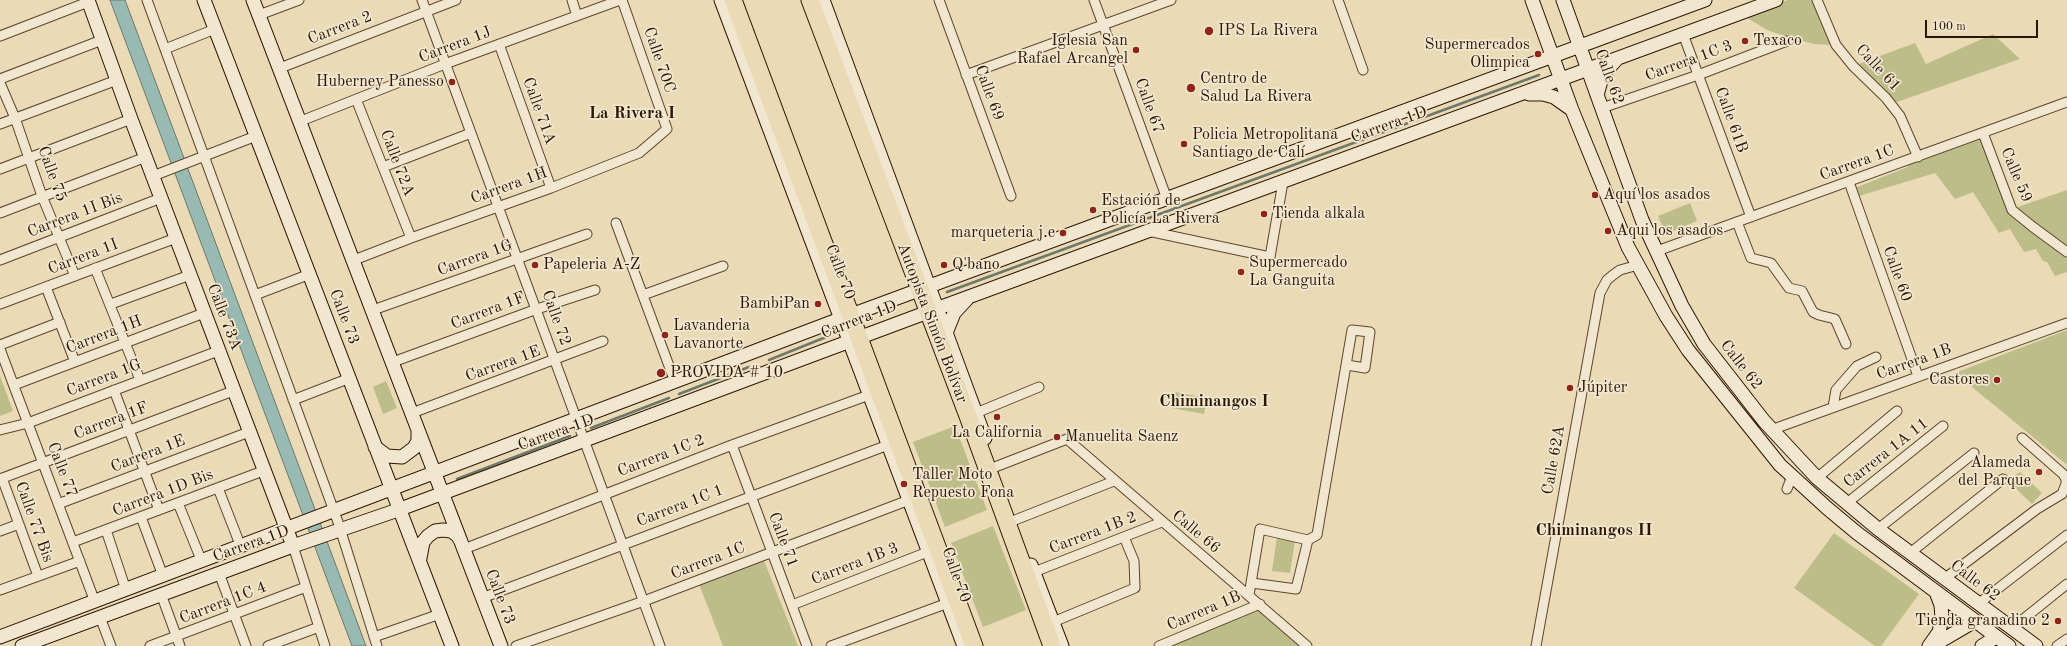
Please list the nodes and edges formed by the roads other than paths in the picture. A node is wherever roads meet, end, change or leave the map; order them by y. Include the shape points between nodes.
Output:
1 (147, 0) edge
2 (204, 0) edge
3 (254, 0) edge
4 (299, 0) edge
5 (422, 0) edge
6 (456, 0) edge
7 (572, 0) edge
8 (621, 0) edge
9 (721, 0) edge
10 (733, 0) edge
11 (810, 0) edge
12 (823, 0) edge
13 (939, 0) edge
14 (1094, 0) edge
15 (1171, 0) edge
16 (1338, 0) edge
17 (1532, 0) edge
18 (1563, 0) edge
19 (1705, 0) edge
20 (1776, 0) edge
21 (1817, 0) edge
22 (88, 1) edge
23 (426, 11) junction
24 (259, 15) junction
25 (577, 16) junction
26 (1570, 21) junction
27 (1103, 25) junction
28 (216, 29) junction
29 (1683, 34) junction
30 (0, 36) edge
31 (1544, 36) junction
32 (1602, 38) junction
33 (102, 40) junction
34 (1787, 41) dead end
35 (499, 44) junction
36 (1580, 46) junction
37 (165, 49) junction
38 (1552, 56) junction
39 (1619, 58) junction
40 (1605, 63) junction
41 (445, 64) junction
42 (1532, 64) junction
43 (280, 68) junction
44 (1588, 69) junction
45 (1363, 70) dead end
46 (966, 75) junction
47 (1698, 75) junction
48 (0, 79) edge
49 (117, 80) junction
50 (1560, 80) junction
51 (0, 83) edge
52 (1524, 94) junction
53 (1597, 95) junction
54 (356, 99) junction
55 (2067, 102) edge
56 (1602, 108) junction
57 (1572, 110) junction
58 (15, 118) junction
59 (131, 119) junction
60 (301, 120) junction
61 (0, 124) edge
62 (667, 129) joint
63 (1983, 133) junction
64 (471, 134) junction
65 (256, 136) junction
66 (204, 156) junction
67 (1918, 156) junction
68 (29, 157) junction
69 (146, 157) junction
70 (383, 167) junction
71 (0, 169) edge
72 (158, 174) junction
73 (1283, 182) junction
74 (1849, 182) junction
75 (551, 188) junction
76 (42, 196) junction
77 (1011, 196) dead end
78 (161, 198) junction
79 (1167, 199) junction
80 (499, 206) junction
81 (0, 212) edge
82 (1751, 217) junction
83 (1642, 220) junction
84 (1174, 222) junction
85 (1737, 222) junction
86 (616, 223) dead end
87 (1621, 228) junction
88 (1148, 231) junction
89 (587, 234) dead end
90 (1172, 236) junction
91 (60, 237) junction
92 (176, 238) junction
93 (411, 238) junction
94 (1657, 251) junction
95 (2067, 252) edge
96 (822, 253) junction
97 (912, 254) junction
98 (518, 258) junction
99 (0, 260) edge
100 (354, 260) junction
101 (1638, 265) junction
102 (723, 266) dead end
103 (95, 268) junction
104 (310, 274) junction
105 (190, 275) junction
106 (75, 276) junction
107 (46, 287) junction
108 (924, 288) junction
109 (595, 290) dead end
110 (975, 294) junction
111 (255, 295) junction
112 (643, 295) junction
113 (0, 304) edge
114 (111, 304) junction
115 (1682, 306) junction
116 (537, 309) junction
117 (373, 310) junction
118 (932, 310) junction
119 (204, 313) junction
120 (1666, 316) junction
121 (846, 317) junction
122 (60, 322) junction
123 (2067, 323) edge
124 (946, 333) junction
125 (854, 340) junction
126 (603, 341) dead end
127 (125, 343) junction
128 (1846, 344) dead end
129 (0, 345) edge
130 (0, 349) edge
131 (218, 351) junction
132 (1876, 357) dead end
133 (555, 360) junction
134 (75, 362) junction
135 (393, 362) junction
136 (1347, 365) dead end
137 (1918, 376) junction
138 (350, 378) junction
139 (140, 380) junction
140 (675, 382) junction
141 (14, 385) junction
142 (1039, 387) dead end
143 (114, 390) junction
144 (233, 391) junction
145 (869, 395) junction
146 (293, 400) junction
147 (1833, 407) junction
148 (1897, 411) dead end
149 (412, 413) junction
150 (976, 413) junction
151 (577, 419) junction
152 (28, 423) junction
153 (1943, 426) dead end
154 (0, 430) edge
155 (129, 430) junction
156 (418, 430) junction
157 (1771, 430) junction
158 (249, 432) junction
159 (2022, 438) dead end
160 (585, 440) junction
161 (732, 445) junction
162 (888, 445) junction
163 (375, 447) junction
164 (1974, 453) dead end
165 (43, 463) junction
166 (991, 468) junction
167 (263, 471) junction
168 (145, 472) junction
169 (435, 473) junction
170 (1792, 476) junction
171 (1817, 478) junction
172 (1, 479) edge
173 (2003, 479) dead end
174 (1114, 480) junction
175 (218, 488) junction
176 (393, 489) junction
177 (1787, 489) dead end
178 (443, 493) junction
179 (604, 494) junction
180 (751, 495) junction
181 (914, 498) junction
182 (178, 503) junction
183 (1847, 503) junction
184 (58, 504) junction
185 (400, 509) junction
186 (159, 510) junction
187 (329, 514) junction
188 (141, 517) junction
189 (1015, 520) junction
190 (1162, 522) junction
191 (19, 524) junction
192 (1878, 529) junction
193 (106, 530) junction
194 (286, 530) junction
195 (0, 531) edge
196 (335, 532) junction
197 (2067, 535) edge
198 (269, 537) junction
199 (1124, 537) junction
200 (1308, 540) junction
201 (73, 542) junction
202 (299, 544) junction
203 (623, 544) junction
204 (463, 546) junction
205 (241, 547) junction
206 (930, 551) junction
207 (275, 553) junction
208 (772, 553) junction
209 (1910, 553) junction
210 (420, 560) junction
211 (80, 561) junction
212 (202, 562) junction
213 (1034, 572) junction
214 (219, 573) junction
215 (38, 576) junction
216 (164, 576) junction
217 (1944, 579) junction
218 (1252, 583) junction
219 (2067, 584) edge
220 (306, 587) junction
221 (0, 589) edge
222 (126, 590) junction
223 (1936, 592) junction
224 (161, 594) junction
225 (1249, 595) junction
226 (482, 598) junction
227 (644, 601) junction
228 (95, 602) junction
229 (948, 602) junction
230 (1260, 604) junction
231 (1978, 604) junction
232 (792, 605) junction
233 (234, 614) junction
234 (440, 614) junction
235 (100, 617) junction
236 (1975, 621) junction
237 (1053, 622) junction
238 (319, 627) junction
239 (2011, 629) junction
240 (176, 636) junction
241 (0, 637) edge
242 (1996, 637) junction
243 (2067, 639) edge
244 (376, 642) edge
245 (1173, 644) edge
246 (2027, 644) edge
247 (27, 645) edge
248 (111, 646) edge
249 (150, 646) edge
250 (180, 646) edge
251 (246, 646) edge
252 (268, 646) edge
253 (325, 646) edge
254 (452, 646) edge
255 (501, 646) edge
256 (516, 646) edge
257 (660, 646) edge
258 (807, 646) edge
259 (831, 646) edge
260 (964, 646) edge
261 (974, 646) edge
262 (1052, 646) edge
263 (1062, 646) edge
264 (1159, 646) edge
265 (1307, 646) edge
266 (1536, 646) edge
267 (1929, 646) edge
268 (1932, 646) edge
269 (1982, 646) edge
270 (2009, 646) edge
271 (2057, 646) edge

1 - 37 street
2 - 28 street, Calle 73
3 - 24 street, Calle 73
4 - 24 street
5 - 23 street, Calle 72
6 - 23 street, Carrera 2
7 - 25 street
8 - 25 street, Carrera 1J
8 - 62 street, Calle 70C
9 - 96 street, Calle 70
10 - 96 highway
11 - 97 highway, Autopista Simón Bolívar
12 - 97 street
13 - 46 street, Calle 69
14 - 27 street, Calle 67
15 - 27 street
16 - 45 street
17 - 31 street, Calle 62
18 - 26 street, Calle 62
19 - 32 street, Carrera 1D
20 - 29 street, Carrera 1D
21 - 67 street, Calle 61 via 1836,44 1900,116
22 - 30 street
22 - 33 street, Calle 73A
23 - 41 street, Calle 72
23 - 43 street, Carrera 2
24 - 43 street, Calle 73
25 - 35 street, Carrera 1J
26 - 32 street via 1587,33
26 - 36 street, Calle 62
27 - 46 street
27 - 79 street, Calle 67
28 - 37 street
28 - 65 street, Calle 73
29 - 39 street, Carrera 1D
29 - 47 street, Calle 61B
31 - 38 street, Calle 62
31 - 42 street via 1541,51
32 - 36 street, Carrera 1D
32 - 40 street via 1590,48 1592,57 1600,63
33 - 48 street
33 - 49 street, Calle 73A
34 - 47 street, Carrera 1C 3
35 - 41 street, Carrera 1J
35 - 75 street, Calle 71A
36 - 38 street, Carrera 1D
36 - 44 street, Calle 62
37 - 66 street
38 - 42 street, Carrera 1D
38 - 50 street, Calle 62
39 - 40 street, Carrera 1D
39 - 53 street via 1604,74
40 - 44 street, Carrera 1D
41 - 54 street, Carrera 1J
41 - 64 street, Calle 72
42 - 79 street, Carrera 1D
43 - 60 street, Calle 73
44 - 50 street, Carrera 1D
44 - 53 street, Calle 62
46 - 77 street, Calle 69
47 - 56 street, Carrera 1C 3
47 - 82 street, Calle 61B
49 - 58 street
49 - 59 street, Calle 73A
50 - 52 street, Carrera 1D
50 - 57 street, Calle 62
51 - 58 street, Calle 75
52 - 57 street via 1554,97
52 - 73 street, Carrera 1D
53 - 56 street, Calle 62
54 - 60 street, Carrera 1J
54 - 70 street, Calle 72A
55 - 63 street, Carrera 1C
56 - 83 street, Calle 62
57 - 87 street, Calle 62
58 - 61 street
58 - 68 street, Calle 75
59 - 68 street
59 - 69 street, Calle 73A
60 - 100 street, Calle 73
62 - 75 street, Carrera 1H via 639,153
63 - 67 street, Carrera 1C
63 - 95 street, Calle 59 via 2012,210
64 - 70 street
64 - 80 street, Calle 72
65 - 66 street
65 - 104 street, Calle 73
66 - 72 street
66 - 111 street
67 - 74 street, Carrera 1C
68 - 71 street
68 - 76 street, Calle 75
69 - 72 street, Calle 73A
69 - 76 street
70 - 93 street, Calle 72A
72 - 78 street, Calle 73A
73 - 84 street, Carrera 1D
73 - 90 street via 1270,257
74 - 82 street, Carrera 1C
74 - 137 street, Calle 60
75 - 80 street, Carrera 1H
76 - 81 street
76 - 91 street, Calle 75
78 - 91 street, Carrera 1I Bis
78 - 92 street, Calle 73A
79 - 108 street, Carrera 1D
80 - 93 street, Carrera 1H
80 - 98 street, Calle 72
82 - 85 street, Carrera 1C
83 - 87 street via 1631,216 1622,222
83 - 94 street, Calle 62
84 - 88 street, Carrera 1D
84 - 90 street
85 - 94 street, Carrera 1C
85 - 128 street via 1751,258 1772,263 1789,288 1802,292 1814,312 1835,319
86 - 112 street
87 - 101 street, Calle 62
88 - 90 street
88 - 110 street, Carrera 1D
89 - 98 street, Carrera 1G
91 - 99 street, Carrera 1I Bis
91 - 106 street, Calle 75
92 - 103 street, Carrera 1I
92 - 105 street, Calle 73A
93 - 100 street, Carrera 1H
94 - 115 street, Calle 62
96 - 121 highway
97 - 108 highway, Autopista Simón Bolívar
98 - 116 street, Calle 72
98 - 117 street, Carrera 1G
100 - 117 street, Calle 73
101 - 120 street, Calle 62
101 - 266 street, Calle 62A via 1620,270 1607,280 1600,293
102 - 112 street
103 - 106 street, Carrera 1I
103 - 114 street
104 - 111 street
104 - 138 street, Calle 73
105 - 114 street
105 - 119 street, Calle 73A
106 - 107 street, Carrera 1I
107 - 113 street, Carrera 1I
107 - 122 street
108 - 118 highway, Autopista Simón Bolívar
108 - 121 street, Carrera 1D
109 - 116 street, Carrera 1F
110 - 118 street, Carrera 1D
110 - 124 street via 963,302 954,313
111 - 146 street
112 - 140 street
114 - 127 street
115 - 120 street via 1676,314
115 - 157 street, Calle 62 via 1704,344
116 - 133 street, Calle 72
116 - 135 street, Carrera 1F
117 - 135 street, Calle 73
118 - 124 street
118 - 125 street, Carrera 1D
118 - 166 highway, Autopista Simón Bolívar
119 - 127 street, Carrera 1H
119 - 131 street, Calle 73A
120 - 170 street, Calle 62 via 1688,350 1776,460
121 - 125 highway
121 - 140 street, Carrera 1D
122 - 129 street
122 - 134 street
123 - 137 street, Carrera 1B
124 - 150 street
125 - 145 street, Calle 70
125 - 160 street, Carrera 1D
125 - 181 highway
126 - 133 street, Carrera 1E
127 - 134 street, Carrera 1H
127 - 139 street
130 - 141 street, Calle 77
131 - 139 street, Carrera 1G
131 - 144 street, Calle 73A
132 - 147 street via 1857,366 1836,390
133 - 149 street, Carrera 1E
133 - 151 street, Calle 72
134 - 141 street, Carrera 1H
135 - 149 street, Calle 73
136 - 200 street via 1317,535
137 - 147 street, Carrera 1B
138 - 146 street
138 - 163 street, Calle 73
139 - 143 street, Carrera 1G
140 - 151 street, Carrera 1D
141 - 152 street, Calle 77
142 - 150 street
143 - 152 street, Carrera 1G
143 - 155 street
144 - 155 street, Carrera 1F
144 - 158 street, Calle 73A
145 - 161 street, Carrera 1C 2
145 - 162 street, Calle 70
146 - 187 street
147 - 157 street, Carrera 1B
148 - 171 street
149 - 156 street, Calle 73
150 - 166 street
151 - 160 street, Calle 72
151 - 169 street, Carrera 1D
152 - 154 street, Carrera 1G
152 - 165 street, Calle 77
153 - 183 street, Carrera 1A 11
155 - 165 street, Carrera 1F
155 - 168 street
156 - 163 street via 416,444 406,455 387,456
156 - 169 street, Calle 73
157 - 171 street, Calle 62
158 - 167 street, Calle 73A
158 - 168 street, Carrera 1E
159 - 217 street via 2063,474 2066,484 2062,494 2037,509
160 - 178 street, Carrera 1D
160 - 179 street, Calle 72
161 - 179 street, Carrera 1C 2
161 - 180 street, Calle 71
162 - 180 street, Carrera 1C 1
162 - 181 street, Calle 70
163 - 176 street, Calle 73
164 - 192 street
165 - 172 street, Carrera 1F
165 - 184 street, Calle 77
166 - 174 street, Calle 66 via 1067,440
166 - 189 street
166 - 262 highway, Autopista Simón Bolívar
167 - 175 street, Carrera 1D Bis
167 - 194 street, Calle 73A
168 - 184 street, Carrera 1E
168 - 186 street
169 - 176 street, Carrera 1D
169 - 178 street, Calle 73
170 - 177 street
170 - 223 street, Calle 62 via 1857,533
171 - 183 street, Calle 62
172 - 191 street, Calle 77 Bis
173 - 209 street
174 - 189 street
174 - 190 street, Calle 66
175 - 182 street, Carrera 1D Bis
175 - 205 street
176 - 185 street, Calle 73
176 - 187 street, Carrera 1D
178 - 185 street, Carrera 1D
178 - 204 street, Calle 73
179 - 203 street, Calle 72
179 - 204 street, Carrera 1C 2
180 - 203 street, Carrera 1C 1
180 - 208 street, Calle 71
181 - 206 street, Calle 70
181 - 208 street, Carrera 1C
181 - 261 highway
182 - 186 street, Carrera 1D Bis
182 - 212 street
183 - 192 street, Calle 62
184 - 201 street, Calle 77
185 - 196 street, Carrera 1D
185 - 210 street, Calle 73
186 - 188 street, Carrera 1D Bis
187 - 194 street, Carrera 1D
187 - 196 street
188 - 193 street, Carrera 1D Bis
188 - 216 street
189 - 213 street
190 - 199 street, Carrera 1B 2
190 - 225 street, Calle 66
191 - 195 street
191 - 215 street, Calle 77 Bis
192 - 209 street, Calle 62
193 - 201 street, Carrera 1D Bis
193 - 222 street
194 - 198 street, Carrera 1D
194 - 202 street, Calle 73A
196 - 202 street, Carrera 1D
196 - 244 street
197 - 231 street
198 - 205 street, Carrera 1D
198 - 207 street via 275,545
199 - 213 street, Carrera 1B 2
199 - 237 street via 1134,561 1135,588
200 - 218 street via 1296,589
200 - 218 street via 1260,529
201 - 211 street, Calle 77
202 - 207 street, Carrera 1D
202 - 220 street, Calle 73A
203 - 226 street, Carrera 1C 1
203 - 227 street, Calle 72
204 - 210 street via 458,536 451,531 434,531 423,542
204 - 226 street, Calle 73
205 - 212 street, Carrera 1D
206 - 229 street, Calle 70
206 - 232 street, Carrera 1B 3
207 - 214 street, Carrera 1D
208 - 227 street, Carrera 1C
208 - 232 street, Calle 71
209 - 217 street, Calle 62
210 - 234 street, Calle 73
211 - 215 street
211 - 228 street, Calle 77
212 - 216 street, Carrera 1D
213 - 237 street
214 - 224 street, Carrera 1D
214 - 233 street
215 - 221 street
216 - 222 street, Carrera 1D
217 - 231 street, Calle 62
218 - 225 street
219 - 239 street
220 - 233 street, Carrera 1C 4
220 - 238 street, Calle 73A
222 - 228 street, Carrera 1D
223 - 236 street, Calle 62
223 - 267 street via 1941,604 1942,618 1939,632
224 - 235 street, Carrera 1D
224 - 240 street
225 - 230 street, Calle 66
226 - 255 street, Calle 73
227 - 256 street, Carrera 1C
227 - 257 street, Calle 72
228 - 241 street, Carrera 1D
229 - 259 street
229 - 260 street, Calle 70
230 - 245 street, Carrera 1B
230 - 265 street, Calle 66
231 - 239 street, Calle 62
232 - 258 street, Calle 71
233 - 240 street, Carrera 1C 4
233 - 251 street
234 - 244 street
234 - 254 street, Calle 73
235 - 247 street, Carrera 1D
235 - 248 street
236 - 242 street, Calle 62
236 - 268 street
237 - 263 street
238 - 252 street
238 - 253 street, Calle 73A
239 - 246 street, Calle 62
240 - 249 street, Carrera 1C 4
240 - 250 street
242 - 269 street
242 - 270 street, Calle 62
243 - 271 street
245 - 264 street, Carrera 1B

